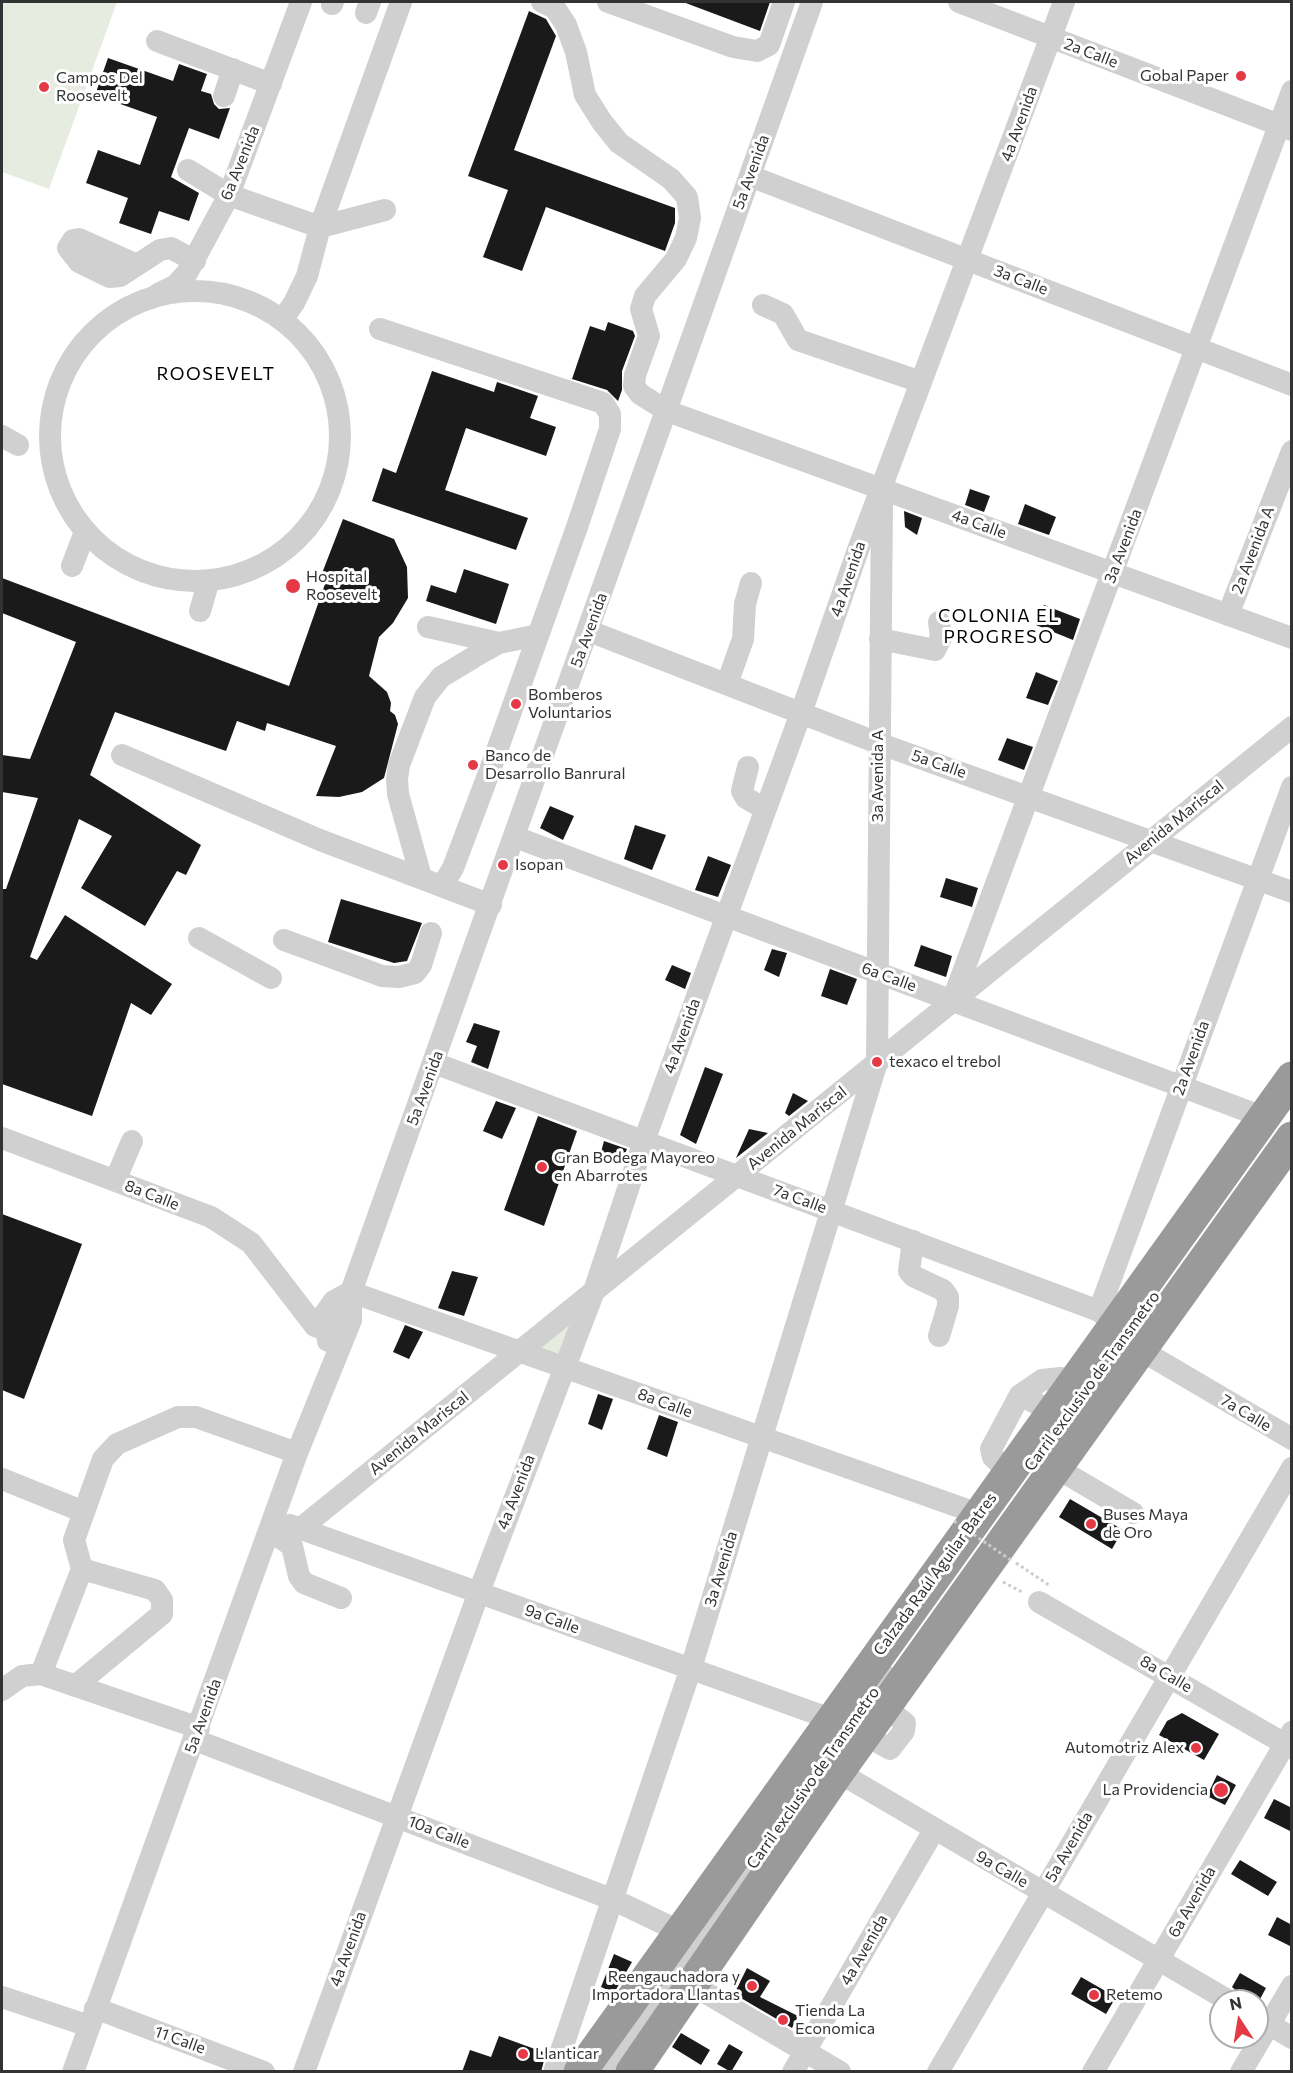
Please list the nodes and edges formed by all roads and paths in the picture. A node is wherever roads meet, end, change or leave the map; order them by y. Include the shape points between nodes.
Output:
1 (302, 2) edge
2 (401, 2) edge
3 (542, 2) edge
4 (609, 2) edge
5 (784, 2) edge
6 (812, 2) edge
7 (959, 2) edge
8 (1064, 2) edge
9 (1051, 37) junction
10 (158, 41) dead end
11 (232, 69) junction
12 (271, 84) junction
13 (1292, 91) edge
14 (224, 96) dead end
15 (1285, 128) edge
16 (188, 170) dead end
17 (750, 176) junction
18 (229, 195) junction
19 (385, 210) dead end
20 (320, 227) junction
21 (969, 260) junction
22 (195, 261) junction
23 (135, 264) dead end
24 (145, 300) junction
25 (763, 305) dead end
26 (282, 320) junction
27 (380, 329) dead end
28 (1198, 349) junction
29 (921, 382) junction
30 (1292, 385) edge
31 (667, 411) junction
32 (1292, 451) edge
33 (882, 489) junction
34 (85, 532) junction
35 (72, 566) dead end
36 (1113, 573) junction
37 (209, 580) junction
38 (751, 583) dead end
39 (200, 611) dead end
40 (1228, 615) junction
41 (939, 622) dead end
42 (428, 627) dead end
43 (589, 631) junction
44 (538, 635) junction
45 (1292, 638) edge
46 (880, 639) junction
47 (499, 643) junction
48 (727, 684) junction
49 (801, 713) junction
50 (1292, 727) edge
51 (878, 743) junction
52 (122, 756) dead end
53 (748, 767) dead end
54 (1292, 787) edge
55 (1029, 796) junction
56 (765, 809) junction
57 (515, 837) junction
58 (1150, 841) junction
59 (421, 877) junction
60 (1258, 878) junction
61 (442, 886) junction
62 (1292, 892) edge
63 (491, 905) junction
64 (725, 916) junction
65 (430, 933) dead end
66 (199, 938) dead end
67 (284, 940) dead end
68 (877, 973) junction
69 (271, 978) dead end
70 (953, 1001) junction
71 (877, 1062) junction
72 (434, 1063) junction
73 (1292, 1078) edge
74 (1180, 1086) junction
75 (1277, 1111) edge
76 (2, 1138) edge
77 (1291, 1139) edge
78 (132, 1141) dead end
79 (644, 1141) junction
80 (737, 1176) junction
81 (115, 1181) junction
82 (830, 1211) junction
83 (913, 1241) junction
84 (282, 1281) junction
85 (594, 1291) junction
86 (343, 1296) junction
87 (1107, 1317) junction
88 (351, 1320) junction
89 (324, 1329) junction
90 (939, 1336) dead end
91 (1138, 1349) junction
92 (519, 1352) junction
93 (334, 1362) junction
94 (563, 1367) junction
95 (1074, 1380) junction
96 (1020, 1395) junction
97 (1051, 1411) junction
98 (760, 1437) junction
99 (1292, 1439) edge
100 (297, 1453) junction
101 (1054, 1467) junction
102 (1292, 1468) edge
103 (1008, 1471) junction
104 (2, 1479) edge
105 (84, 1512) junction
106 (1133, 1513) dead end
107 (967, 1518) junction
108 (272, 1525) junction
109 (301, 1528) junction
110 (996, 1566) junction
111 (82, 1569) junction
112 (478, 1592) junction
113 (1044, 1593) junction
114 (341, 1598) dead end
115 (690, 1668) junction
116 (41, 1674) junction
117 (1169, 1676) junction
118 (75, 1686) junction
119 (2, 1690) edge
120 (831, 1719) junction
121 (197, 1734) junction
122 (1289, 1741) edge
123 (838, 1772) junction
124 (397, 1816) junction
125 (934, 1830) junction
126 (1043, 1893) junction
127 (614, 1900) junction
128 (679, 1931) junction
129 (1158, 1960) junction
130 (691, 1984) junction
131 (1292, 1986) edge
132 (1209, 1989) edge
133 (2, 1997) edge
134 (1269, 2014) edge
135 (92, 2017) junction
136 (1269, 2025) edge
137 (1292, 2038) edge
138 (1251, 2049) edge
139 (805, 2051) junction
140 (73, 2072) edge
141 (264, 2072) edge
142 (303, 2072) edge
143 (554, 2072) edge
144 (580, 2072) edge
145 (608, 2072) edge
146 (632, 2072) edge
147 (793, 2072) edge
148 (840, 2072) edge
149 (938, 2072) edge
150 (1093, 2072) edge
151 (1241, 2072) edge

1 - 12 street, 6a Avenida
2 - 20 street
3 - 31 street, 4a Calle via 555,8 566,25 585,95 602,122 620,143 671,179 687,197 690,218 686,238 676,259 645,296 641,309 649,336 634,386 639,394
4 - 5 street via 733,47 757,51 769,45
6 - 17 street, 5a Avenida
7 - 9 street, 2a Calle
8 - 9 street, 4a Avenida
9 - 15 street, 2a Calle
9 - 21 street, 4a Avenida
10 - 11 street
11 - 12 street
11 - 14 street
12 - 18 street, 6a Avenida
13 - 15 street, 3a Avenida
15 - 28 street, 3a Avenida
16 - 18 street
17 - 21 street, 3a Calle
17 - 31 street, 5a Avenida
18 - 20 street
18 - 22 street, 6a Avenida
19 - 20 street
20 - 26 street via 306,276
21 - 28 street, 3a Calle
21 - 29 street, 4a Avenida
22 - 23 street via 171,248
22 - 24 street, 6a Avenida via 176,285
24 - 26 street via 180,292 216,293 251,303
24 - 34 street via 116,314 91,334 71,360 53,403 49,437 53,471 65,503
25 - 29 street via 783,314 798,340
26 - 37 street via 308,345 326,374 337,407 340,441 335,475 321,507 292,543 243,573
27 - 44 street via 603,403 610,414 610,429
28 - 30 street, 3a Calle
28 - 36 street, 3a Avenida
29 - 33 street, 4a Avenida
31 - 33 street, 4a Calle
31 - 43 street, 5a Avenida
32 - 40 street, 2a Avenida A
33 - 36 street, 4a Calle
33 - 46 street, 3a Avenida A
33 - 49 street, 4a Avenida
34 - 35 street
34 - 37 street via 111,555 141,571 175,580
36 - 40 street, 4a Calle
36 - 55 street, 3a Avenida
37 - 39 street
38 - 48 street via 743,639
40 - 45 street, 4a Calle
41 - 46 street via 941,638 935,650
42 - 47 street
43 - 48 street, 5a Calle
43 - 57 street, 5a Avenida
44 - 47 street
44 - 61 street via 453,868
46 - 51 street, 3a Avenida A
47 - 59 street via 441,677 425,697 399,765 398,794
48 - 49 street, 5a Calle
49 - 51 street, 5a Calle
49 - 56 street, 4a Avenida
50 - 58 street, Avenida Mariscal
51 - 55 street, 5a Calle
51 - 68 street, 3a Avenida A
52 - 59 street via 320,840
53 - 56 street via 742,791 746,798
54 - 60 street, 2a Avenida
55 - 58 street, 5a Calle
55 - 70 street, 3a Avenida
56 - 64 street, 4a Avenida
57 - 63 street, 5a Avenida
57 - 64 street, 6a Calle
58 - 60 street, 5a Calle
58 - 70 street, Avenida Mariscal
59 - 61 street
60 - 62 street, 5a Calle
60 - 74 street, 2a Avenida
61 - 63 street
63 - 72 street, 5a Avenida
64 - 68 street, 6a Calle
64 - 79 street, 4a Avenida
65 - 67 street via 421,965 415,973 399,977 382,976
66 - 69 street
68 - 70 street, 6a Calle
68 - 71 street, 3a Avenida A
70 - 71 street, Avenida Mariscal
70 - 74 street, 6a Calle
71 - 80 street, Avenida Mariscal
71 - 82 street, 3a Avenida
72 - 79 street, 7a Calle
72 - 86 street, 5a Avenida
73 - 75 highway, Calzada Raúl Aguilar Batres
74 - 75 street, 6a Calle
74 - 87 street, 2a Avenida
75 - 87 highway, Calzada Raúl Aguilar Batres
75 - 145 street, Carril exclusivo de Transmetro
76 - 81 street, 8a Calle
77 - 91 highway
78 - 81 street
79 - 80 street, 7a Calle
79 - 85 street, 4a Avenida
80 - 82 street, 7a Calle
80 - 85 street, Avenida Mariscal
81 - 84 street, 8a Calle via 211,1217 233,1230 251,1243
82 - 83 street, 7a Calle
82 - 98 street, 3a Avenida
83 - 87 street, 7a Calle
83 - 90 street via 909,1271 943,1290 948,1297
84 - 86 street, 8a Calle via 308,1298
84 - 89 street, 8a Calle via 307,1318
85 - 92 street, Avenida Mariscal
85 - 94 street, 4a Avenida
86 - 88 street, 5a Avenida
86 - 89 street, 5a Avenida via 324,1315
86 - 92 street, 8a Calle
87 - 95 highway, Calzada Raúl Aguilar Batres
88 - 89 street
88 - 93 street, 5a Avenida
89 - 93 street
91 - 99 street, 7a Calle
91 - 101 highway
92 - 94 street, 8a Calle
92 - 109 street, Avenida Mariscal
93 - 100 street, 5a Avenida
94 - 98 street, 8a Calle
94 - 112 street, 4a Avenida
95 - 96 street via 1042,1380
95 - 97 highway, Calzada Raúl Aguilar Batres
96 - 97 street
96 - 103 street via 991,1449 993,1457
97 - 103 highway, Calzada Raúl Aguilar Batres
98 - 107 street, 8a Calle
98 - 115 street, 3a Avenida
100 - 105 street via 196,1417 178,1417 117,1444 103,1459
100 - 108 street, 5a Avenida
101 - 106 street
101 - 110 highway
102 - 117 street, 5a Avenida
103 - 107 highway, Calzada Raúl Aguilar Batres
104 - 105 street
105 - 111 street via 74,1540
107 - 110 path, bridge
107 - 120 highway, Calzada Raúl Aguilar Batres
108 - 109 street, 9a Calle
108 - 114 street via 292,1546 304,1583
108 - 121 street, 5a Avenida
109 - 112 street, 9a Calle
110 - 113 path
110 - 113 path
110 - 123 highway
111 - 116 street
111 - 118 street via 155,1590 162,1600 162,1614
112 - 115 street, 9a Calle
112 - 124 street, 4a Avenida
113 - 117 street, 8a Calle
115 - 120 street, 9a Calle
115 - 127 street, 3a Avenida
116 - 118 street, 10a Calle
116 - 119 street via 22,1676
117 - 122 street, 8a Calle
117 - 126 street, 5a Avenida
118 - 121 street, 10a Calle
120 - 128 highway, Calzada Raúl Aguilar Batres
121 - 124 street, 10a Calle
121 - 135 street, 5a Avenida
122 - 129 street, 6a Avenida
123 - 125 street, 9a Calle
123 - 130 highway
124 - 127 street, 10a Calle
124 - 142 street, 4a Avenida
125 - 126 street, 9a Calle
125 - 139 street, 4a Avenida
126 - 129 street, 9a Calle
126 - 149 street, 5a Avenida
127 - 128 street, 10a Calle
127 - 143 street, 3a Avenida
128 - 144 highway, Calzada Raúl Aguilar Batres
129 - 132 street, 9a Calle
129 - 150 street, 6a Avenida
130 - 139 street
130 - 146 highway
131 - 134 street
133 - 135 street, 11 Calle
135 - 140 street, 5a Avenida
135 - 141 street, 11 Calle
136 - 137 street
138 - 151 street
139 - 147 street, 4a Avenida
139 - 148 street

